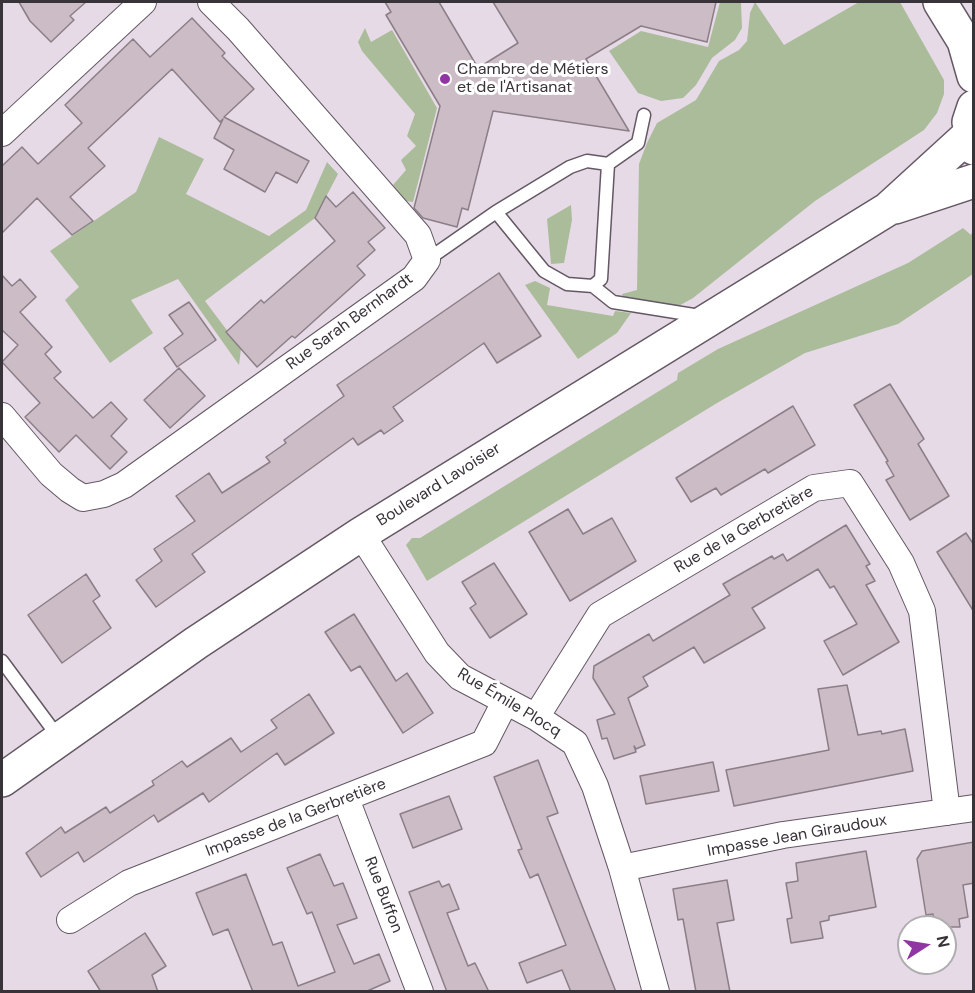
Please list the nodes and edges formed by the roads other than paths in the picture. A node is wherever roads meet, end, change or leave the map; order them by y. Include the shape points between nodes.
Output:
1 (143, 2) edge
2 (211, 2) edge
3 (940, 2) edge
4 (969, 45) edge
5 (974, 76) edge
6 (644, 115) dead end
7 (972, 130) edge
8 (2, 133) edge
9 (608, 164) junction
10 (974, 181) edge
11 (888, 209) junction
12 (496, 212) junction
13 (427, 260) junction
14 (593, 286) junction
15 (710, 317) junction
16 (2, 416) edge
17 (361, 534) junction
18 (2, 661) edge
19 (505, 702) junction
20 (536, 717) junction
21 (59, 739) junction
22 (2, 780) edge
23 (346, 799) junction
24 (974, 808) edge
25 (947, 812) junction
26 (622, 868) junction
27 (70, 920) dead end
28 (420, 992) edge
29 (656, 992) edge

1 - 8 street
2 - 13 street, Rue Sarah Bernhardt via 418,235
3 - 4 main road
4 - 5 main road
6 - 9 lane via 638,143
7 - 11 main road, Boulevard Lavoisier
9 - 12 lane via 587,161 570,167
9 - 14 lane via 601,279
10 - 11 main road, Boulevard Lavoisier
11 - 15 main road, Boulevard Lavoisier
12 - 13 lane
12 - 14 lane via 544,271 567,284
13 - 16 street, Rue Sarah Bernhardt via 414,278 124,485 104,494 83,498 70,490 51,474
14 - 15 lane via 613,302
15 - 17 main road, Boulevard Lavoisier
17 - 19 street, Rue Émile Plocq via 437,653 460,677
17 - 21 main road, Boulevard Lavoisier
18 - 21 lane
19 - 20 street, Rue Émile Plocq
19 - 23 street, Impasse de la Gerbretière via 484,743
20 - 25 street, Rue de la Gerbretière via 600,615 814,488 850,483 901,563 922,611
20 - 26 street, Rue Émile Plocq via 575,743 595,786
21 - 22 main road, Boulevard Lavoisier
23 - 27 street, Impasse de la Gerbretière via 129,883
23 - 28 street, Rue Buffon
24 - 25 street, Impasse Jean Giraudoux
25 - 26 street, Impasse Jean Giraudoux via 783,835
26 - 29 street, Rue Émile Plocq

